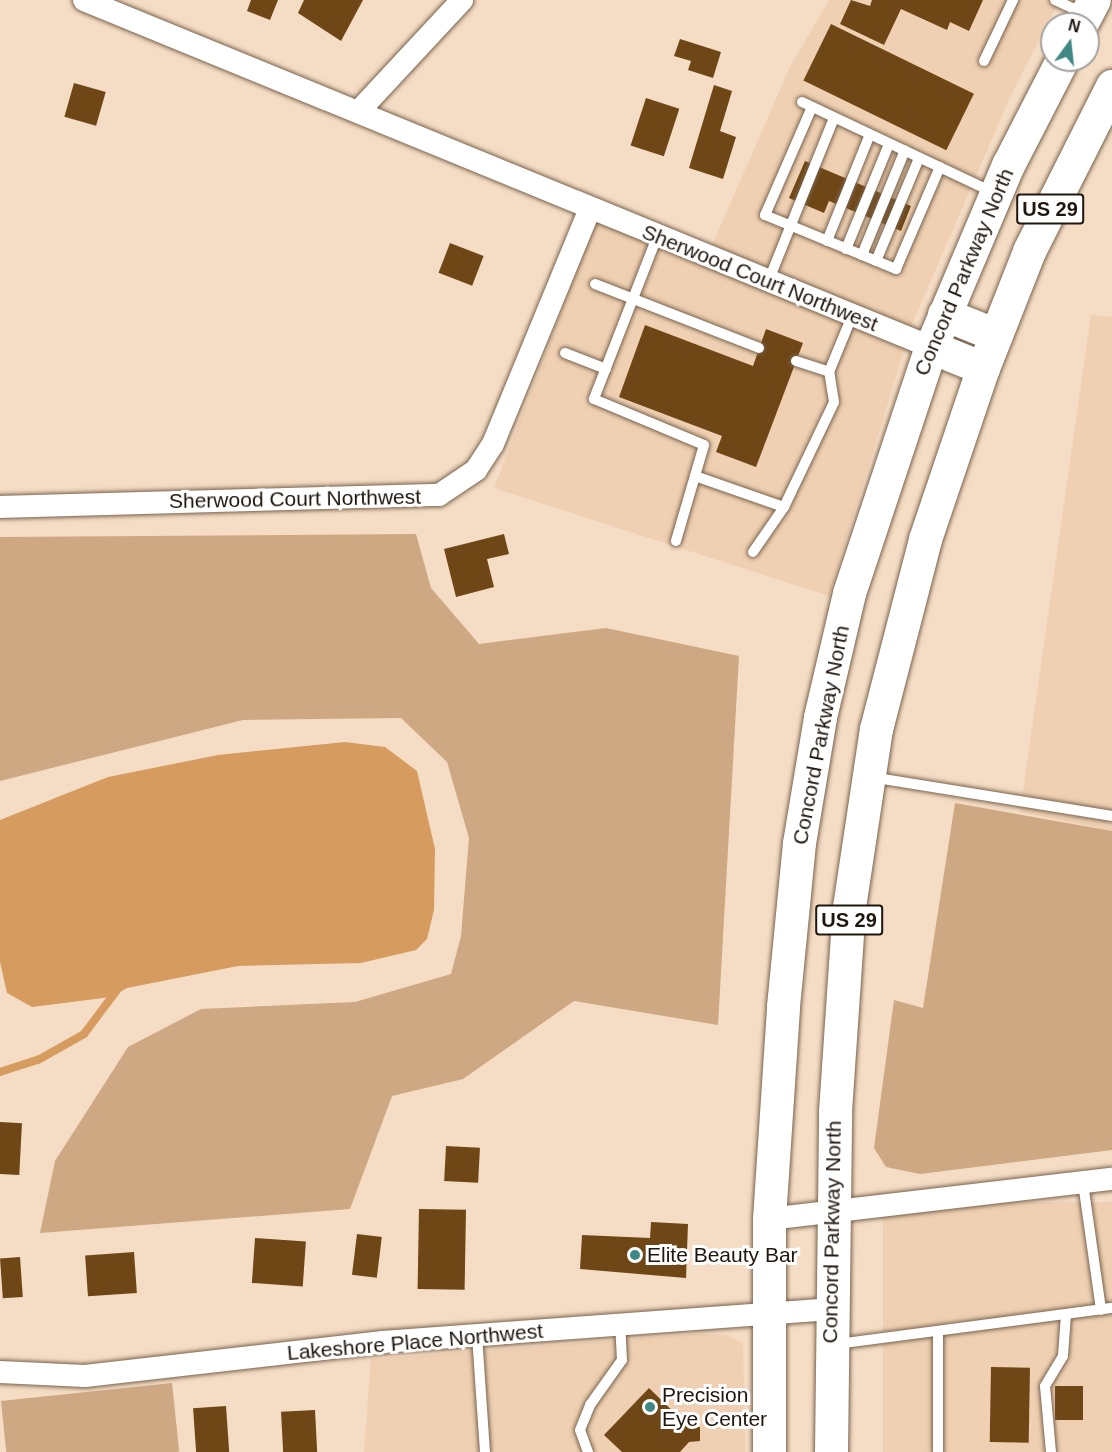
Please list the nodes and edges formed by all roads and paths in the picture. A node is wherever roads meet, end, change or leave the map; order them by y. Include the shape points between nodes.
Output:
1 (84, 0) edge
2 (462, 0) edge
3 (1013, 0) edge
4 (1055, 0) edge
5 (1085, 12) edge
6 (984, 61) dead end
7 (1056, 72) edge
8 (1112, 86) edge
9 (358, 112) junction
10 (834, 117) junction
11 (870, 134) junction
12 (890, 144) junction
13 (905, 150) junction
14 (919, 158) junction
15 (940, 167) junction
16 (995, 194) junction
17 (590, 208) junction
18 (790, 226) junction
19 (657, 237) junction
20 (827, 241) junction
21 (846, 249) junction
22 (862, 255) junction
23 (876, 261) junction
24 (768, 283) junction
25 (595, 284) dead end
26 (633, 298) junction
27 (944, 314) junction
28 (852, 316) junction
29 (996, 335) junction
30 (931, 347) junction
31 (759, 348) dead end
32 (565, 353) dead end
33 (796, 361) dead end
34 (983, 368) junction
35 (606, 369) junction
36 (829, 372) junction
37 (695, 476) junction
38 (0, 507) edge
39 (784, 507) junction
40 (676, 542) dead end
41 (753, 552) dead end
42 (868, 777) junction
43 (1112, 816) edge
44 (1112, 1179) edge
45 (1083, 1183) junction
46 (832, 1212) junction
47 (769, 1219) junction
48 (830, 1309) junction
49 (1107, 1309) edge
50 (1066, 1314) junction
51 (766, 1315) junction
52 (620, 1326) junction
53 (938, 1331) junction
54 (477, 1335) junction
55 (830, 1345) junction
56 (0, 1372) edge
57 (485, 1452) edge
58 (588, 1452) edge
59 (769, 1452) edge
60 (831, 1452) edge
61 (938, 1452) edge
62 (1051, 1452) edge

1 - 9 street, Sherwood Court Northwest
2 - 9 street
3 - 6 lane
4 - 5 lane
7 - 16 highway, Concord Parkway North / US 29
8 - 29 highway, Concord Parkway North / US 29 via 1029,251
9 - 17 street, Sherwood Court Northwest
10 - 11 lane
10 - 18 lane
10 - 18 lane via 807,105 765,215
11 - 12 lane
11 - 20 lane
12 - 13 lane
12 - 21 lane
13 - 14 lane
13 - 22 lane
14 - 15 lane
14 - 23 lane
15 - 16 lane
15 - 23 lane via 896,269
16 - 27 highway, Concord Parkway North / US 29
17 - 19 street, Sherwood Court Northwest
17 - 38 street, Sherwood Court Northwest via 493,444 476,471 439,495
18 - 20 lane
18 - 24 lane
19 - 24 street, Sherwood Court Northwest
19 - 26 lane
20 - 21 lane
21 - 22 lane
22 - 23 lane
24 - 28 street, Sherwood Court Northwest
25 - 26 lane
26 - 31 lane
26 - 35 lane
27 - 29 highway
27 - 30 highway, Concord Parkway North / US 29
28 - 30 street, Sherwood Court Northwest
28 - 36 lane
29 - 34 highway, Concord Parkway North / US 29
30 - 34 highway
30 - 47 highway, Concord Parkway North / US 29 via 849,593 820,717 799,843
32 - 35 lane
33 - 36 lane
34 - 42 highway, Concord Parkway North / US 29 via 899,626
35 - 37 lane via 594,399 704,445
36 - 39 lane via 834,402
37 - 39 lane
37 - 40 lane
39 - 41 lane
42 - 43 lane
42 - 46 highway, Concord Parkway North / US 29 via 849,907
44 - 45 street
45 - 46 street
45 - 49 lane
46 - 47 street
46 - 48 highway, Concord Parkway North / US 29
47 - 51 highway, Concord Parkway North / US 29
48 - 51 street, Lakeshore Place Northwest
48 - 55 highway, Concord Parkway North / US 29
49 - 50 lane
50 - 53 lane
50 - 62 lane via 1063,1356 1046,1386
51 - 52 street, Lakeshore Place Northwest
51 - 59 highway, Concord Parkway North / US 29
52 - 54 street, Lakeshore Place Northwest
52 - 58 lane via 622,1360 590,1405 580,1430
53 - 55 lane
53 - 61 lane
54 - 56 street, Lakeshore Place Northwest via 86,1376
54 - 57 lane
55 - 60 highway, Concord Parkway North / US 29

